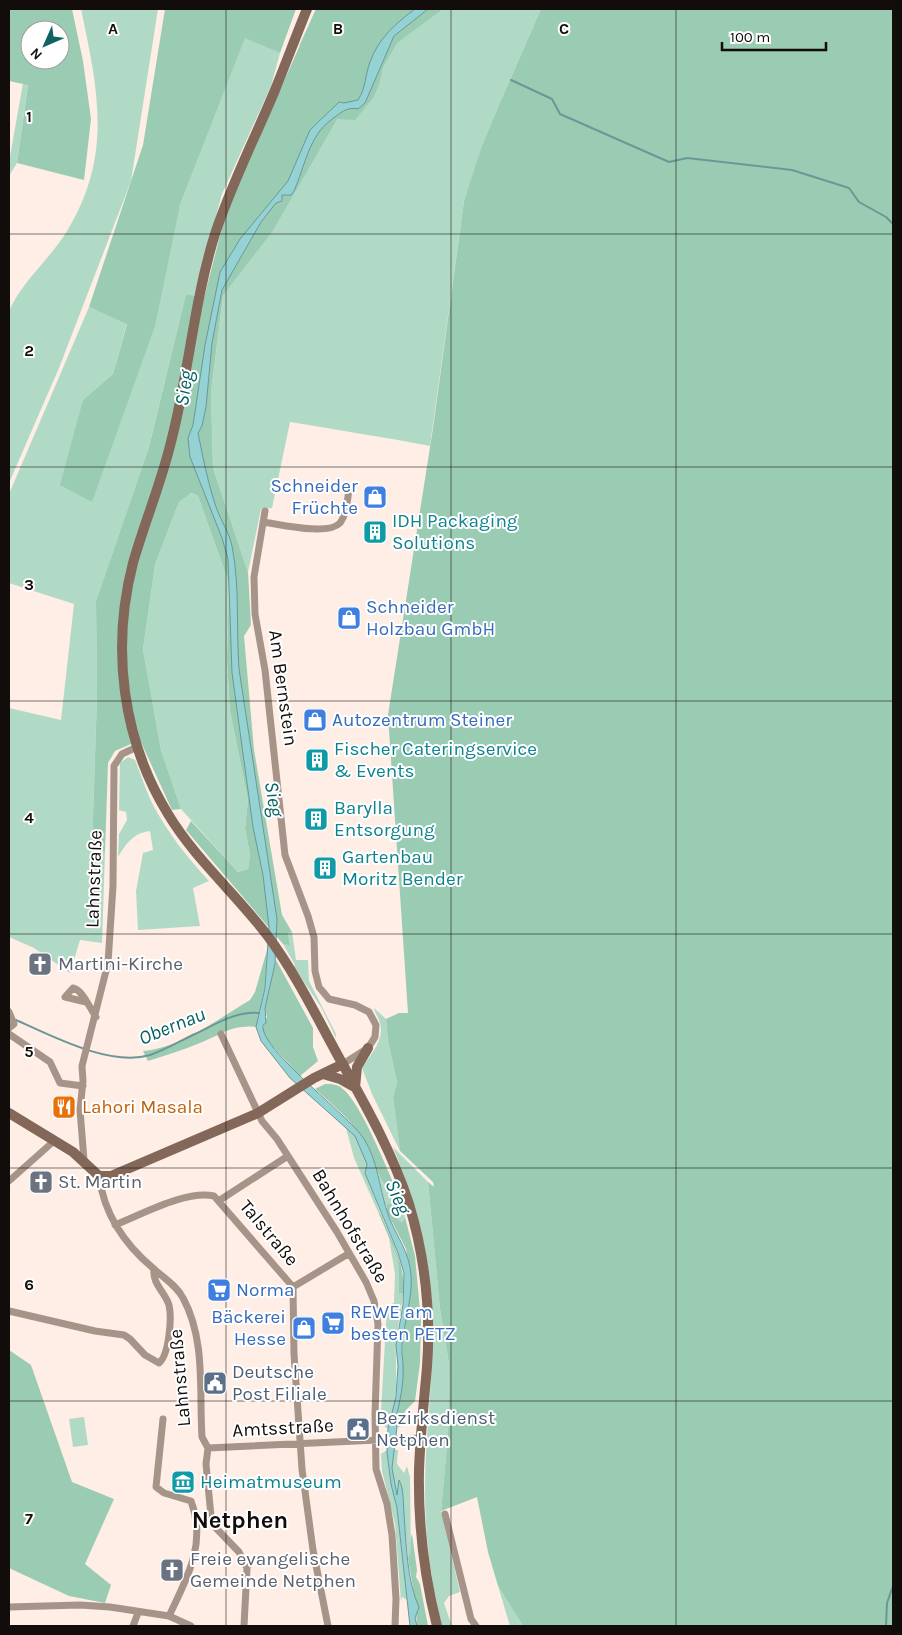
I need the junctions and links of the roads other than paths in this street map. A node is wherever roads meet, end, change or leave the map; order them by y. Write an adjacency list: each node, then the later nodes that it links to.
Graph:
1 (306, 9): 5 (main road)
2 (349, 490): 4 (street)
3 (264, 511): 4 (street, Am Bernstein)
4 (263, 522): 12 (street, Am Bernstein)
5 (137, 747): 8 (street, Lahnstraße); 13 (main road)
6 (86, 1002): 8 (street)
7 (10, 1014): 9 (street)
8 (96, 1017): 15 (street, Lahnstraße)
9 (11, 1026)
10 (9, 1034): 15 (street)
11 (221, 1034): 18 (street, Bahnhofstraße)
12 (368, 1048): 13 (street); 16 (main road)
13 (343, 1064): 14 (main road); 16 (main road)
14 (318, 1076): 16 (main road); 18 (main road)
15 (83, 1086): 21 (street, Lahnstraße)
16 (356, 1088): 31 (main road)
17 (9, 1113): 19 (main road)
18 (258, 1113): 20 (street, Bahnhofstraße); 22 (main road)
19 (54, 1141): 21 (main road); 23 (street)
20 (288, 1156): 24 (street, Talstraße); 26 (street, Bahnhofstraße)
21 (84, 1160): 22 (main road)
22 (100, 1176): 25 (street, Lahnstraße)
23 (9, 1181)
24 (220, 1200): 25 (street, Talstraße); 28 (street, Talstraße)
25 (115, 1225): 27 (street, Lahnstraße)
26 (348, 1254): 28 (street, Talstraße); 32 (street, Bahnhofstraße)
27 (154, 1269): 29 (street); 34 (street, Lahnstraße)
28 (292, 1288): 33 (street, Talstraße)
29 (9, 1311)
30 (163, 1419): 38 (street)
31 (421, 1438): 32 (street, Amtsstraße); 44 (main road)
32 (380, 1440): 33 (street, Amtsstraße); 43 (street, Bahnhofstraße)
33 (300, 1444): 34 (street, Amtsstraße); 42 (street, Talstraße)
34 (208, 1448): 41 (street, Lahnstraße)
35 (445, 1514): 45 (street)
36 (9, 1607): 37 (street)
37 (138, 1613): 38 (street); 39 (street)
38 (169, 1616): 40 (street)
39 (133, 1626)
40 (192, 1626)
41 (244, 1626)
42 (328, 1626)
43 (395, 1626)
44 (437, 1626)
45 (476, 1626)

